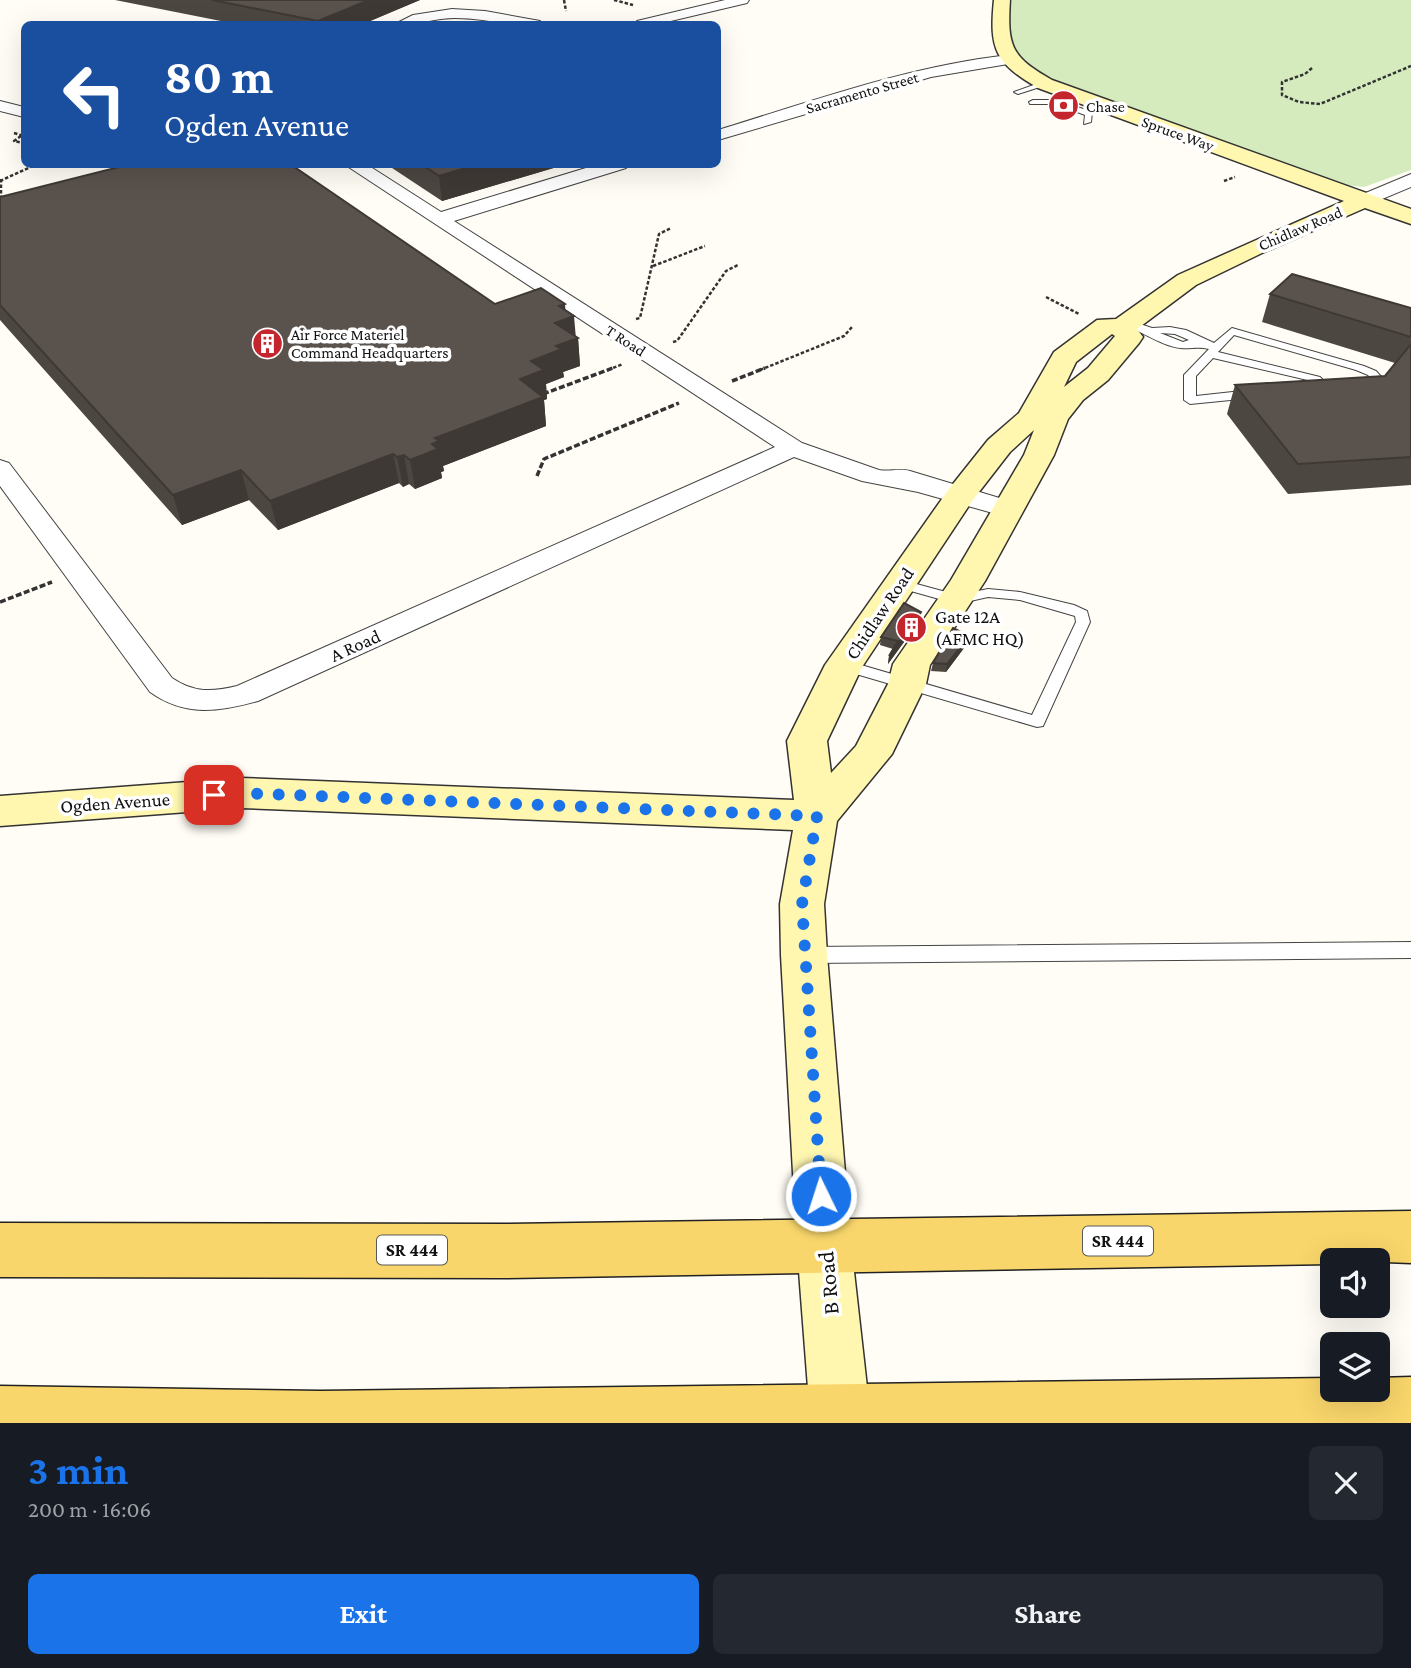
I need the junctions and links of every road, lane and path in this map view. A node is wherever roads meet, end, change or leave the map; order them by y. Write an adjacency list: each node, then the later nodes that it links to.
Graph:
1 (564, 0): 5 (path)
2 (742, 0): 9 (street)
3 (1002, 0): 10 (street)
4 (423, 2): 6 (street)
5 (566, 11)
6 (452, 12): 7 (street); 8 (street)
7 (410, 21)
8 (519, 21)
9 (654, 21)
10 (1009, 60): 13 (street, Spruce Way); 19 (street, Sacramento Street)
11 (1411, 66): 12 (path)
12 (1312, 68)
13 (1045, 84): 14 (lane); 25 (street, Spruce Way)
14 (1018, 92)
15 (1033, 102): 18 (lane)
16 (0, 106): 17 (street)
17 (21, 111)
18 (1087, 122)
19 (721, 134)
20 (28, 168): 23 (path)
21 (359, 168): 28 (street, T Road)
22 (607, 168): 28 (street)
23 (1, 180): 26 (path)
24 (1411, 180): 25 (street, Chidlaw Road)
25 (1363, 201): 27 (street, Spruce Way); 32 (street, Chidlaw Road)
26 (1, 207)
27 (1411, 217)
28 (439, 219): 33 (street, T Road)
29 (671, 228): 31 (path)
30 (705, 246): 31 (path)
31 (652, 267): 33 (path)
32 (1133, 327): 34 (lane); 42 (street, Chidlaw Road); 43 (street)
33 (609, 329): 40 (street, T Road)
34 (1214, 351): 35 (lane); 36 (lane); 39 (lane)
35 (1328, 357): 36 (lane); 37 (lane)
36 (1316, 379): 38 (lane)
37 (1378, 380)
38 (1306, 391)
39 (1268, 393)
40 (804, 452): 42 (street, T Road); 44 (street, A Road)
41 (0, 468): 44 (street, A Road)
42 (960, 496): 43 (street, T Road); 45 (street, Chidlaw Road)
43 (1007, 509): 46 (street)
44 (79, 572): 47 (path)
45 (898, 583): 46 (lane); 48 (street, Chidlaw Road)
46 (957, 600): 49 (street); 49 (lane)
47 (0, 602)
48 (844, 665): 49 (lane); 51 (street, Chidlaw Road)
49 (907, 684): 51 (street)
50 (0, 811): 51 (street, Ogden Avenue)
51 (817, 816): 53 (street, B Road)
52 (1411, 950): 53 (lane)
53 (804, 955): 55 (street, B Road)
54 (1411, 1237): 55 (main road, SR 444)
55 (824, 1245): 56 (main road, SR 444); 58 (street, B Road)
56 (0, 1250)
57 (1411, 1407): 58 (main road)
58 (840, 1414): 59 (main road)
59 (0, 1416)

